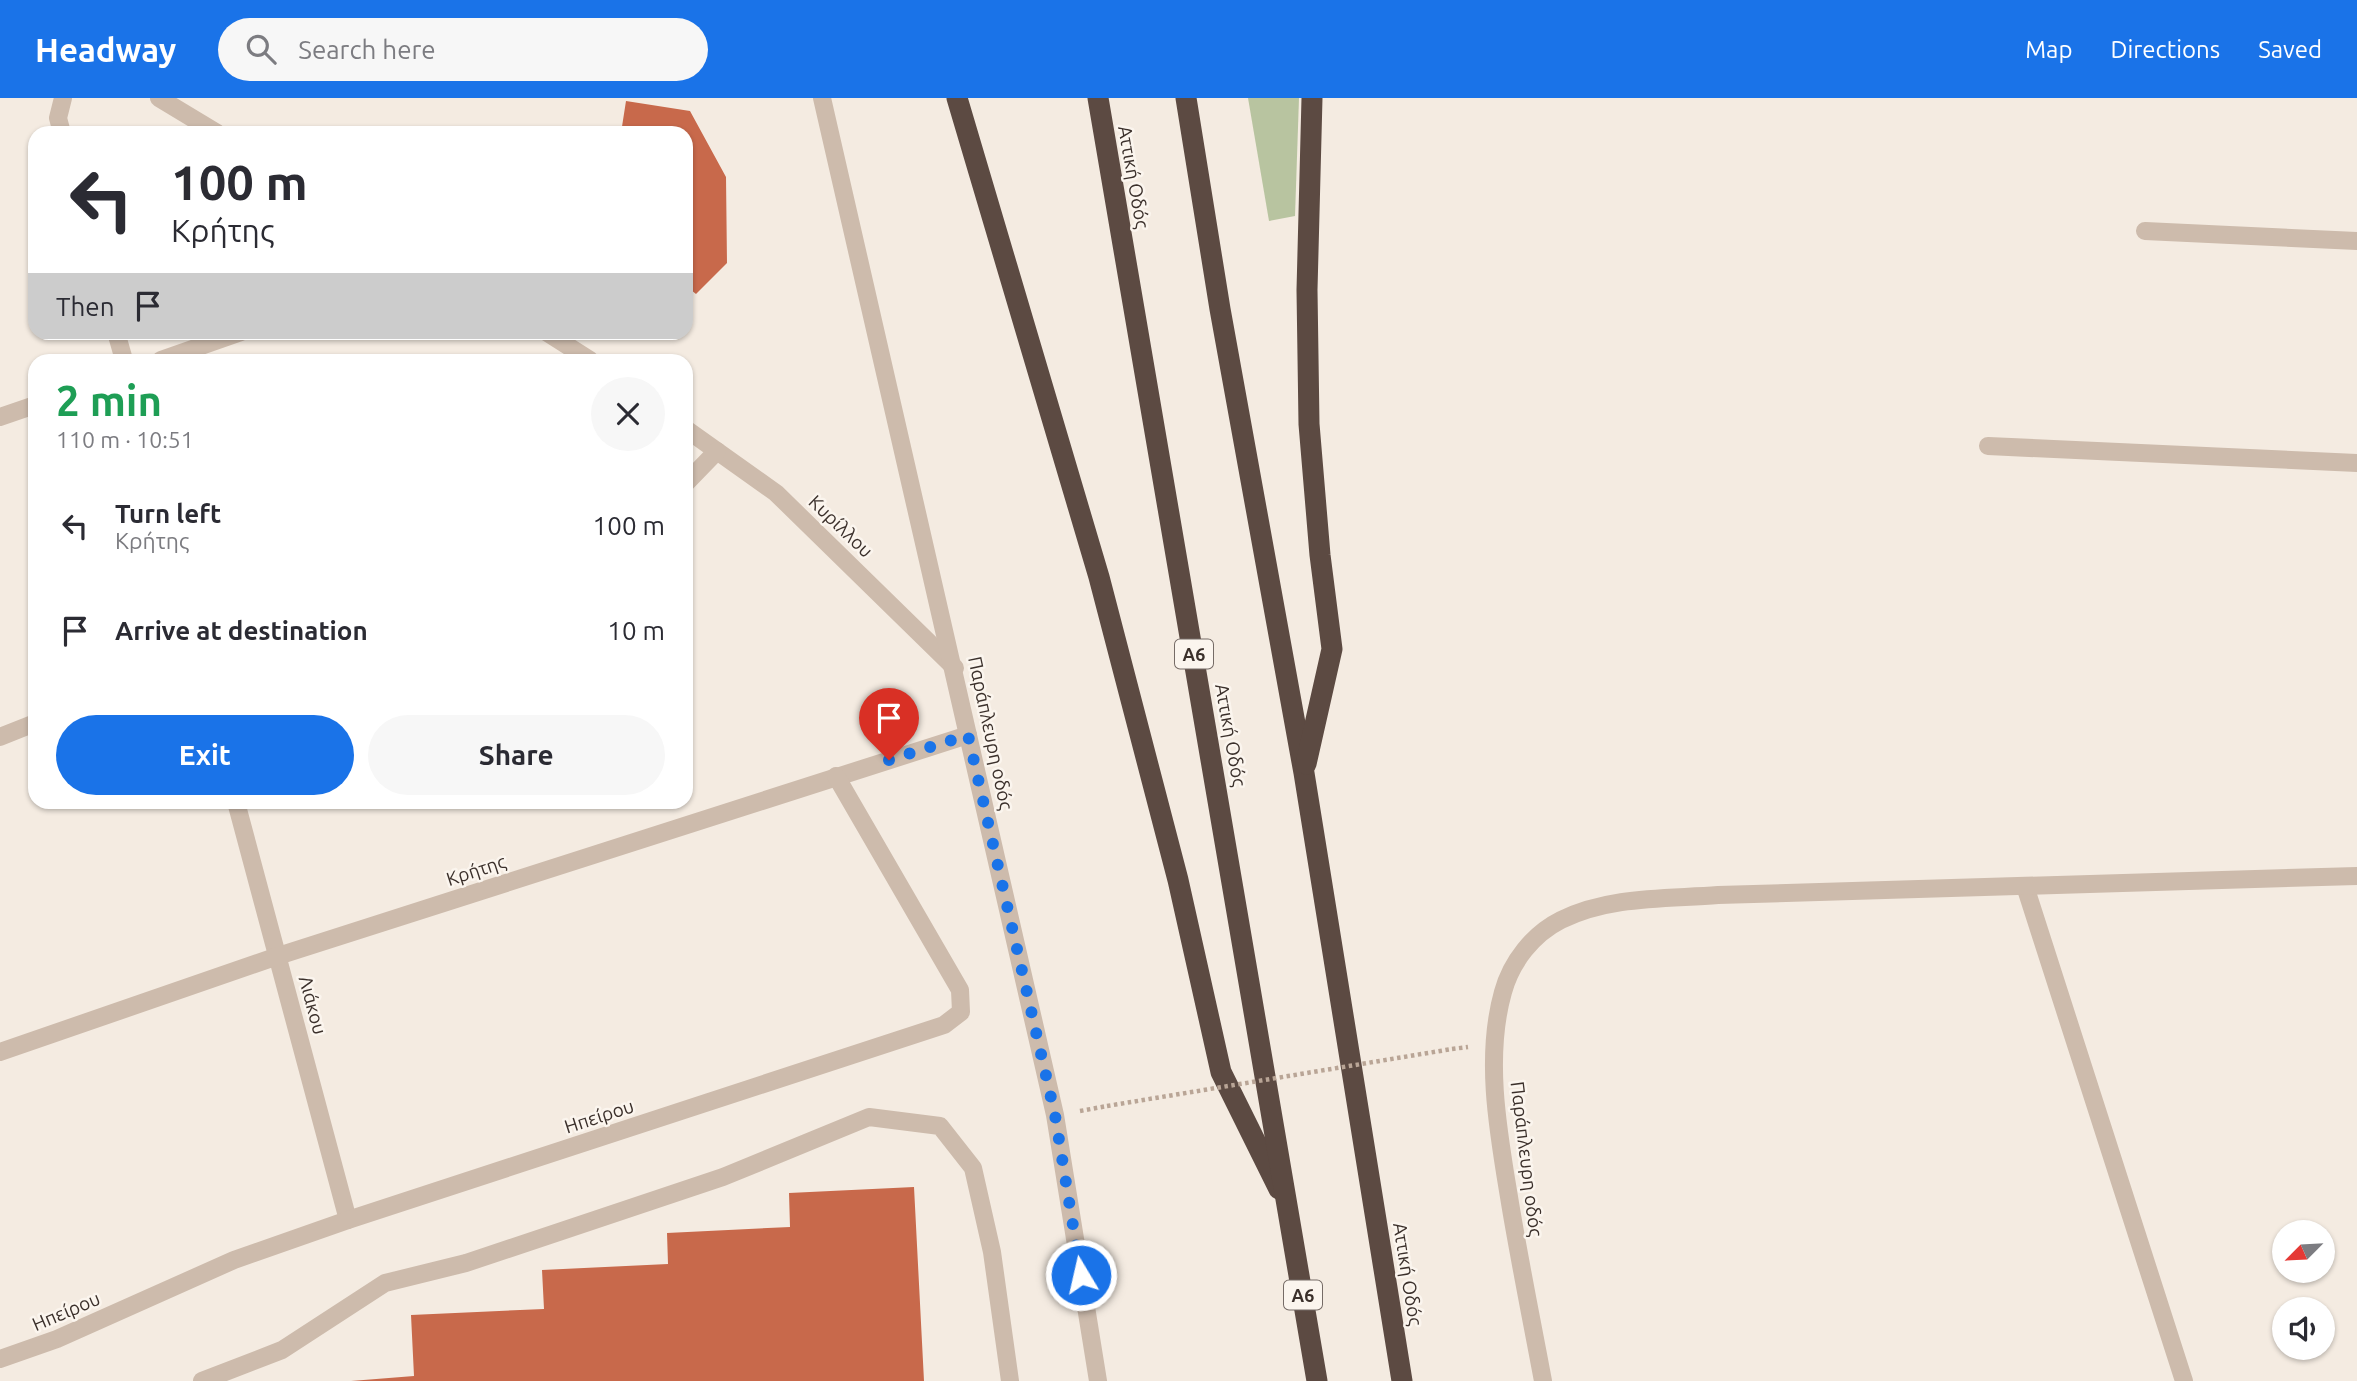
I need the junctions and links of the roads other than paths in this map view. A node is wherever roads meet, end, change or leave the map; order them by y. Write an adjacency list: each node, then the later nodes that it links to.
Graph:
1 (63, 98): 8 (street)
2 (159, 98): 9 (street)
3 (822, 98): 23 (street, Παράπλευρη οδός)
4 (957, 98): 34 (highway)
5 (1098, 98): 34 (highway, Αττική Οδός / Α6)
6 (1186, 98): 27 (highway, Αττική Οδός)
7 (1311, 98): 27 (highway)
8 (60, 126)
9 (205, 126)
10 (2145, 231): 11 (street)
11 (2357, 241)
12 (218, 340): 14 (street)
13 (559, 340): 15 (street)
14 (178, 354)
15 (581, 354)
16 (28, 407): 17 (street)
17 (0, 417)
18 (693, 434): 20 (street, Κυρίλλου)
19 (1988, 446): 21 (street)
20 (717, 451): 22 (street); 23 (street, Κυρίλλου)
21 (2357, 463)
22 (693, 475)
23 (955, 668): 25 (street, Παράπλευρη οδός)
24 (28, 726): 26 (street)
25 (968, 735): 28 (street, Κρήτης); 39 (street, Παράπλευρη οδός)
26 (0, 737)
27 (1304, 773): 41 (highway, Αττική Οδός)
28 (836, 776): 32 (street, Κρήτης); 35 (street, Ηπείρου)
29 (238, 809): 32 (street, Λιάκου)
30 (2357, 876): 31 (street)
31 (2025, 886): 42 (street, Παράπλευρη οδός); 43 (street)
32 (278, 956): 33 (street, Κρήτης); 35 (street, Λιάκου)
33 (0, 1052)
34 (1290, 1209): 40 (highway, Αττική Οδός / Α6)
35 (348, 1220): 36 (street, Ηπείρου)
36 (0, 1359)
37 (202, 1381): 38 (street)
38 (1010, 1381)
39 (1098, 1381)
40 (1317, 1381)
41 (1402, 1381)
42 (1543, 1381)
43 (2185, 1381)

